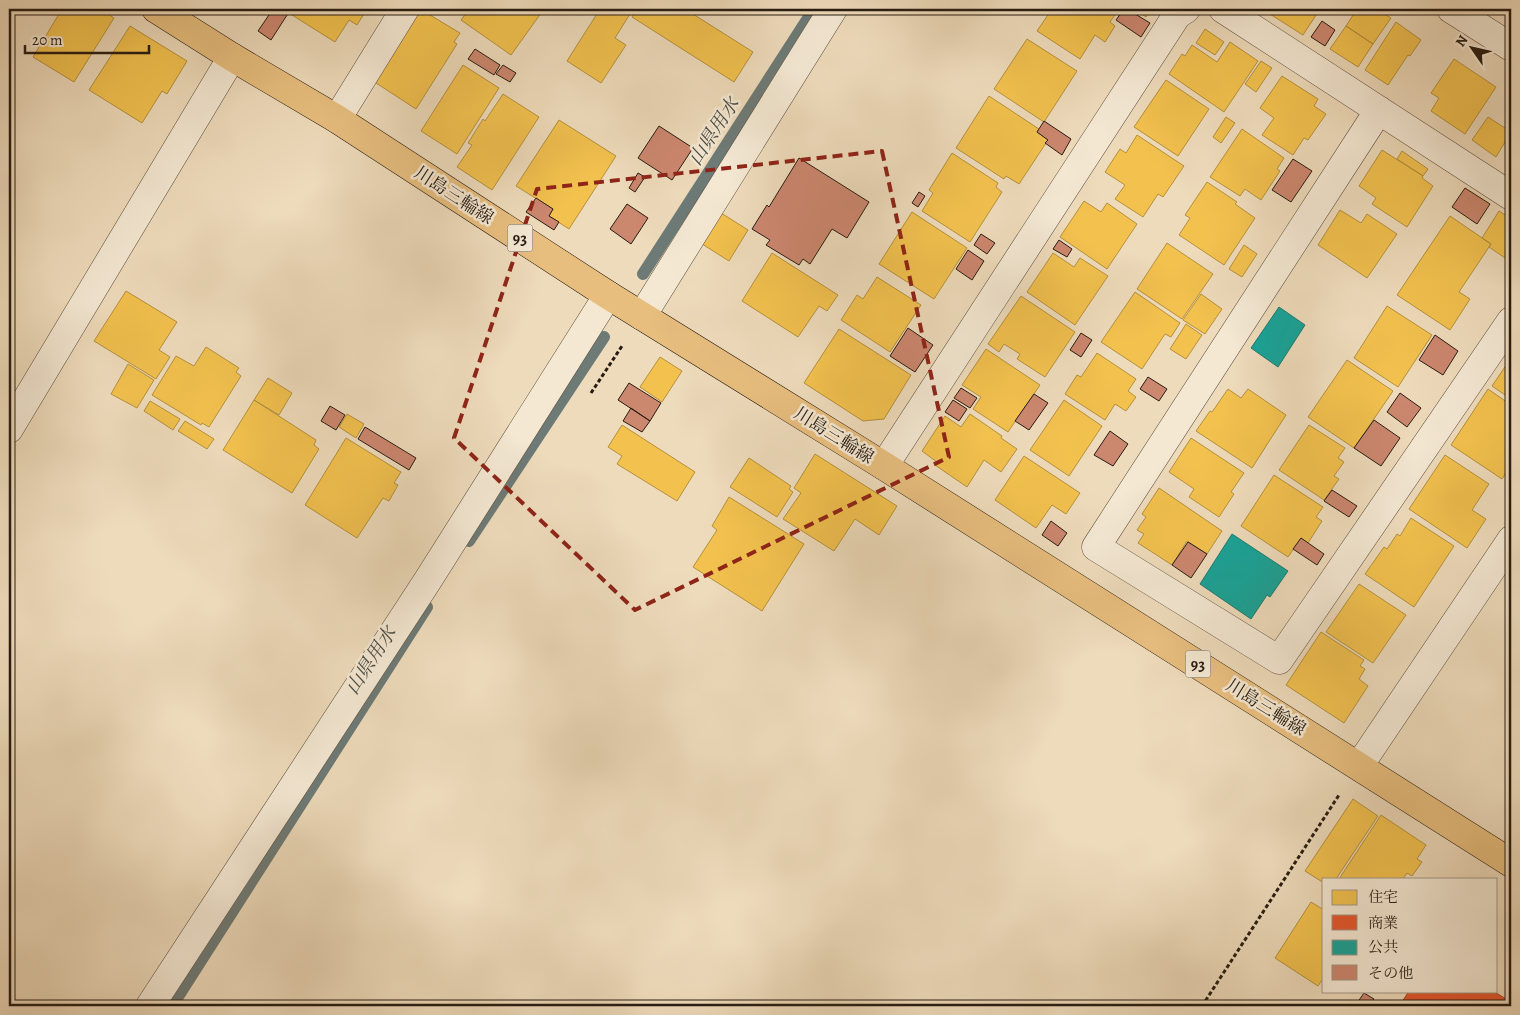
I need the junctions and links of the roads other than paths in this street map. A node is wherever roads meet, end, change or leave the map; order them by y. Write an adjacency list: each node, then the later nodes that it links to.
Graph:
1 (156, 9): 8 (main road, 川島三輪線 / 93)
2 (405, 9): 10 (street)
3 (833, 9): 13 (street)
4 (1186, 9): 16 (street)
5 (1223, 9): 9 (street)
6 (1450, 9): 7 (street)
7 (1511, 47)
8 (232, 57): 10 (main road, 川島三輪線 / 93); 15 (street)
9 (1379, 110): 11 (street); 14 (street)
10 (337, 119): 12 (main road, 川島三輪線 / 93)
11 (1511, 196)
12 (608, 295): 13 (main road, 川島三輪線 / 93); 20 (street)
13 (642, 316): 16 (main road, 川島三輪線 / 93)
14 (1511, 321)
15 (9, 429)
16 (884, 466): 18 (main road, 川島三輪線 / 93)
17 (1511, 540): 18 (street)
18 (1358, 766): 19 (main road, 川島三輪線 / 93)
19 (1511, 863)
20 (150, 1006)

